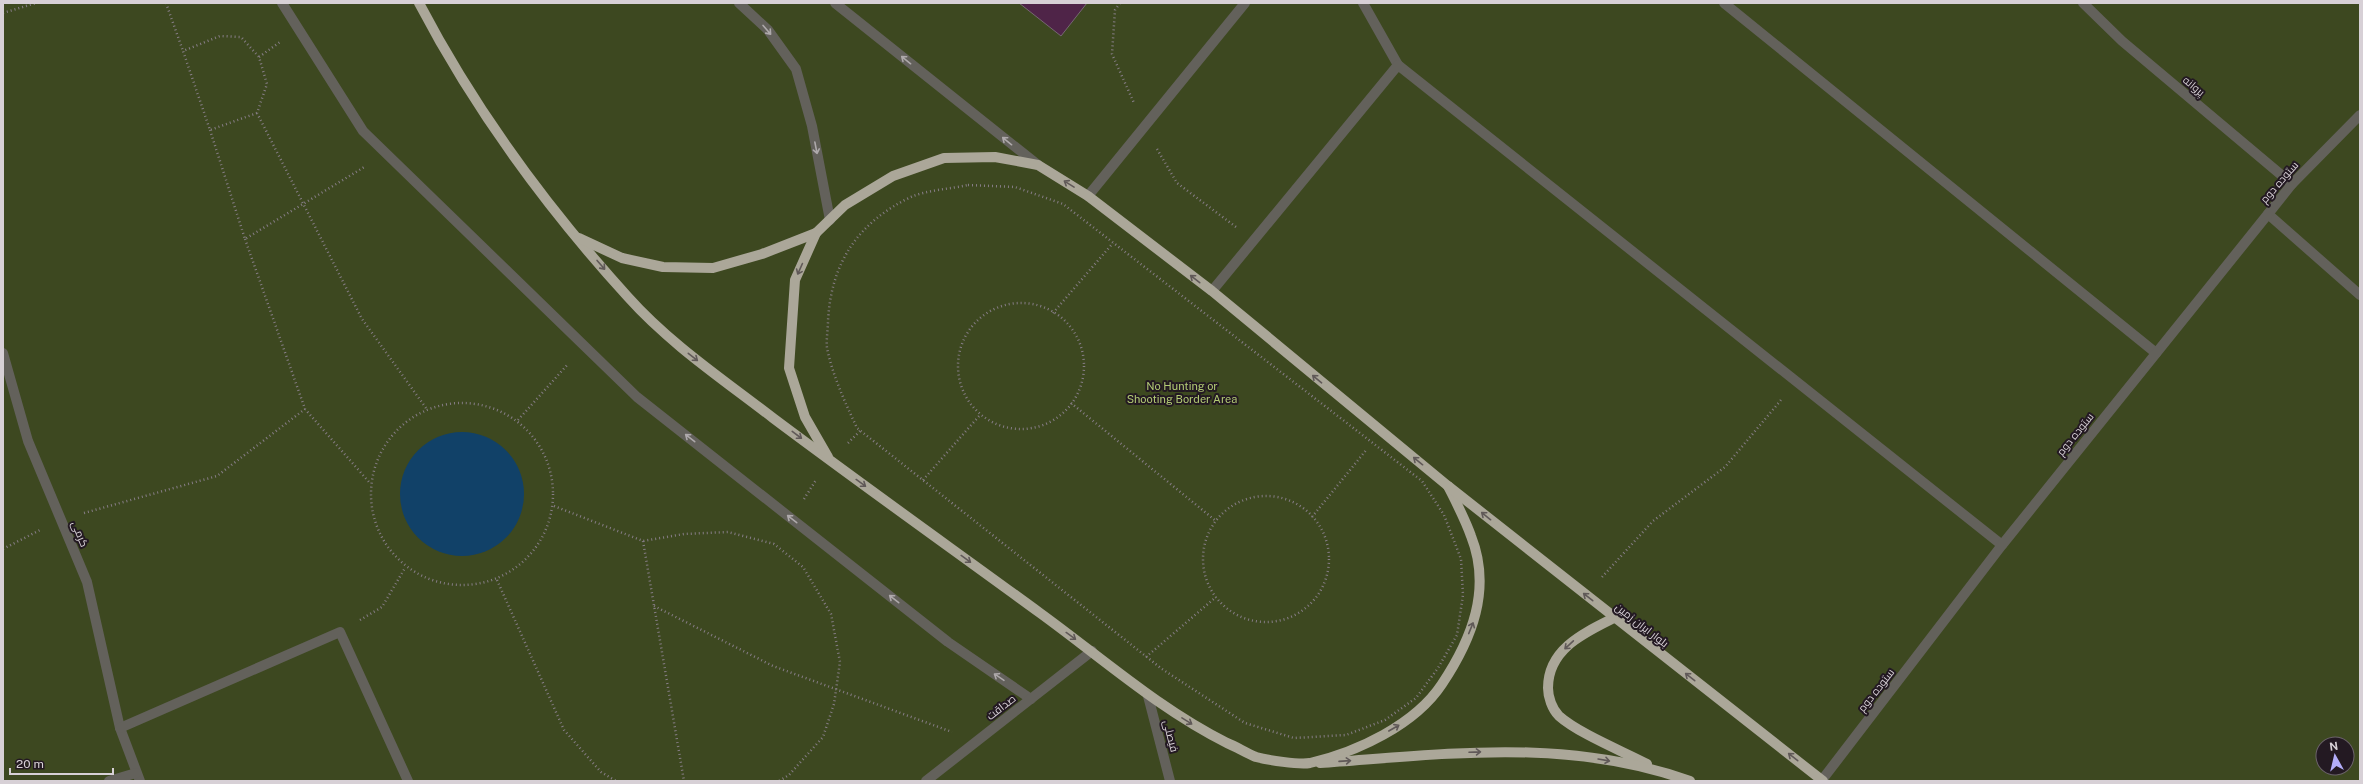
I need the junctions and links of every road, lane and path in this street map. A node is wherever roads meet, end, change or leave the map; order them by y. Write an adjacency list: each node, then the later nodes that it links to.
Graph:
1 (36, 3): 11 (path)
2 (166, 3): 12 (path)
3 (282, 3): 17 (street)
4 (419, 3): 25 (main road)
5 (740, 3): 23 (street, one-way to 23)
6 (835, 3): 18 (street, one-way to 6)
7 (1245, 3): 20 (street)
8 (1363, 3): 13 (street)
9 (1724, 3): 33 (street)
10 (2083, 3): 19 (street, پروانه)
11 (3, 13)
12 (183, 51): 14 (path); 16 (path)
13 (1398, 65): 28 (street); 34 (street)
14 (257, 112): 16 (path); 21 (path)
15 (2360, 115): 19 (street, ستوده دوم)
16 (210, 130): 26 (path)
17 (386, 154): 21 (path); 31 (street)
18 (1038, 165): 20 (main road, بلوار ایران زمین, one-way to 18); 23 (main road)
19 (2292, 184): 22 (street, ستوده دوم)
20 (1088, 196): 28 (main road, بلوار ایران زمین, one-way to 20)
21 (303, 204): 26 (path); 36 (path)
22 (2268, 214): 29 (street); 33 (street, ستوده دوم)
23 (830, 220): 24 (main road)
24 (816, 233): 25 (main road); 43 (main road, one-way to 43)
25 (575, 236): 43 (main road, one-way to 43)
26 (245, 239): 37 (path)
27 (1114, 242): 30 (path); 40 (path); 42 (path)
28 (1212, 292): 41 (main road, بلوار ایران زمین, one-way to 28)
29 (2360, 295)
30 (1053, 313): 35 (path); 38 (path)
31 (584, 345): 39 (path); 49 (street, one-way to 31)
32 (3, 353): 50 (street, کرمی)
33 (2156, 353): 54 (street, ستوده دوم)
34 (1797, 382): 54 (street); 58 (path)
35 (1071, 403): 38 (path); 51 (path)
36 (426, 408): 39 (path); 45 (path)
37 (305, 409): 45 (path); 50 (path)
38 (980, 415): 44 (path)
39 (518, 420): 47 (path)
40 (860, 431): 43 (path); 44 (path)
41 (1380, 431): 42 (path); 46 (main road, بلوار ایران زمین, one-way to 41)
42 (1372, 442): 48 (path); 64 (path)
43 (830, 460): 49 (path); 63 (main road, one-way to 63)
44 (923, 480): 64 (path)
45 (369, 482): 56 (path)
46 (1448, 486): 58 (main road, بلوار ایران زمین, one-way to 46); 70 (main road, one-way to 46)
47 (554, 506): 52 (path); 57 (path)
48 (1312, 517): 51 (path); 59 (path)
49 (791, 518): 53 (path); 67 (street, one-way to 49)
50 (61, 520): 55 (path); 68 (street, کرمی)
51 (1216, 521): 59 (path)
52 (643, 541): 53 (path); 60 (path)
53 (774, 544): 65 (path)
54 (2002, 545): 73 (street, ستوده دوم)
55 (3, 549)
56 (405, 568): 57 (path); 62 (path)
57 (497, 580): 76 (path)
58 (1586, 595): 61 (main road, بلوار ایران زمین, one-way to 58)
59 (1216, 596): 64 (path)
60 (654, 606): 65 (path); 77 (path)
61 (1614, 618): 71 (main road, one-way to 71); 73 (main road, بلوار ایران زمین, one-way to 61)
62 (340, 632): 68 (street); 75 (street)
63 (1092, 651): 66 (main road); 67 (street, صداقت)
64 (1146, 657)
65 (836, 690): 69 (path); 78 (path)
66 (1148, 696): 70 (main road, one-way to 70); 80 (street, فیصلی)
67 (1031, 699): 69 (street, صداقت)
68 (120, 728): 72 (street, کرمی)
69 (977, 741): 79 (street, صداقت)
70 (1306, 764): 71 (main road, one-way to 71)
71 (1656, 769): 81 (main road)
72 (138, 777): 74 (street)
73 (1823, 780)
74 (110, 781)
75 (408, 781)
76 (616, 781)
77 (684, 781)
78 (779, 781)
79 (926, 781)
80 (1170, 781)
81 (1690, 781)

